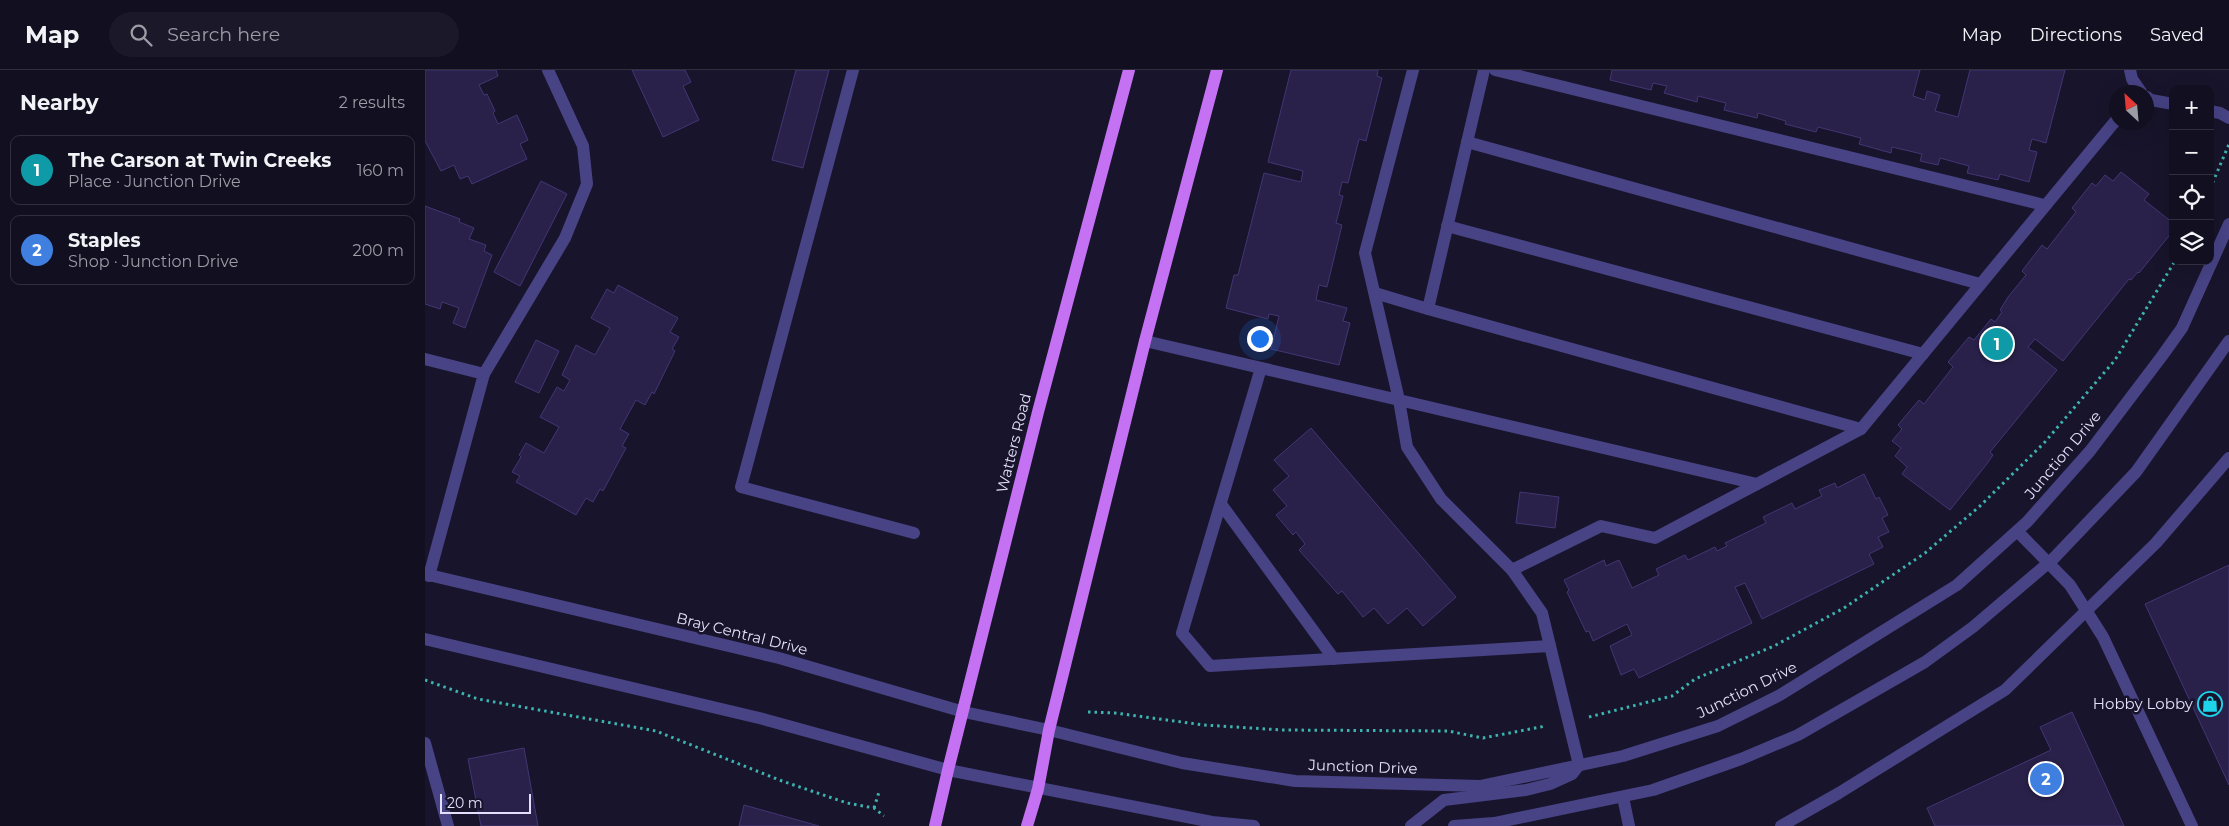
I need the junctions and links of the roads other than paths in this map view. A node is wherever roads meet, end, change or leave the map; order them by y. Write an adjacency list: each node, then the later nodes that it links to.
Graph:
1 (548, 70): 27 (street)
2 (853, 70): 34 (street)
3 (1129, 70): 42 (main road, Watters Road)
4 (1217, 70): 22 (main road)
5 (1413, 70): 20 (street)
6 (1484, 70): 15 (street)
7 (1495, 70): 16 (street)
8 (2130, 70): 9 (street)
9 (2136, 85)
10 (2154, 101): 11 (street)
11 (2169, 103)
12 (2214, 112): 13 (street)
13 (2229, 118)
14 (2109, 129): 16 (street)
15 (1467, 142): 18 (street); 19 (street)
16 (2045, 206): 19 (street)
17 (2229, 224): 33 (street, Junction Drive)
18 (1447, 226): 21 (street); 24 (street)
19 (1980, 284): 24 (street)
20 (1375, 293): 21 (street); 28 (street)
21 (1428, 309): 29 (street)
22 (1145, 341): 26 (street); 43 (main road)
23 (2229, 341): 35 (street)
24 (1923, 354): 29 (street)
25 (425, 359): 27 (street)
26 (1261, 368): 28 (street); 32 (street)
27 (484, 374): 37 (street)
28 (1399, 400): 31 (street); 36 (street)
29 (1861, 429): 31 (street)
30 (2229, 458): 38 (street)
31 (1757, 484): 36 (street)
32 (1221, 504): 41 (street); 41 (street)
33 (2018, 532): 35 (street); 45 (street, Junction Drive)
34 (914, 533)
35 (2048, 563): 38 (street); 48 (street)
36 (1511, 570): 40 (street)
37 (427, 575): 42 (street, Bray Central Drive)
38 (2086, 611): 56 (street); 57 (street)
39 (425, 639): 46 (street)
40 (1550, 646): 41 (street); 45 (street)
41 (1334, 659)
42 (964, 712): 43 (street, Bray Central Drive); 46 (main road, Watters Road)
43 (1049, 730): 45 (street, Junction Drive); 47 (main road)
44 (425, 744): 49 (street)
45 (1579, 765): 53 (street)
46 (947, 770): 47 (street); 50 (main road, Watters Road)
47 (1038, 789): 51 (main road); 52 (street)
48 (1623, 797): 54 (street); 55 (street)
49 (448, 826)
50 (935, 826)
51 (1027, 826)
52 (1254, 826)
53 (1411, 826)
54 (1454, 826)
55 (1629, 826)
56 (1781, 826)
57 (2191, 826)

